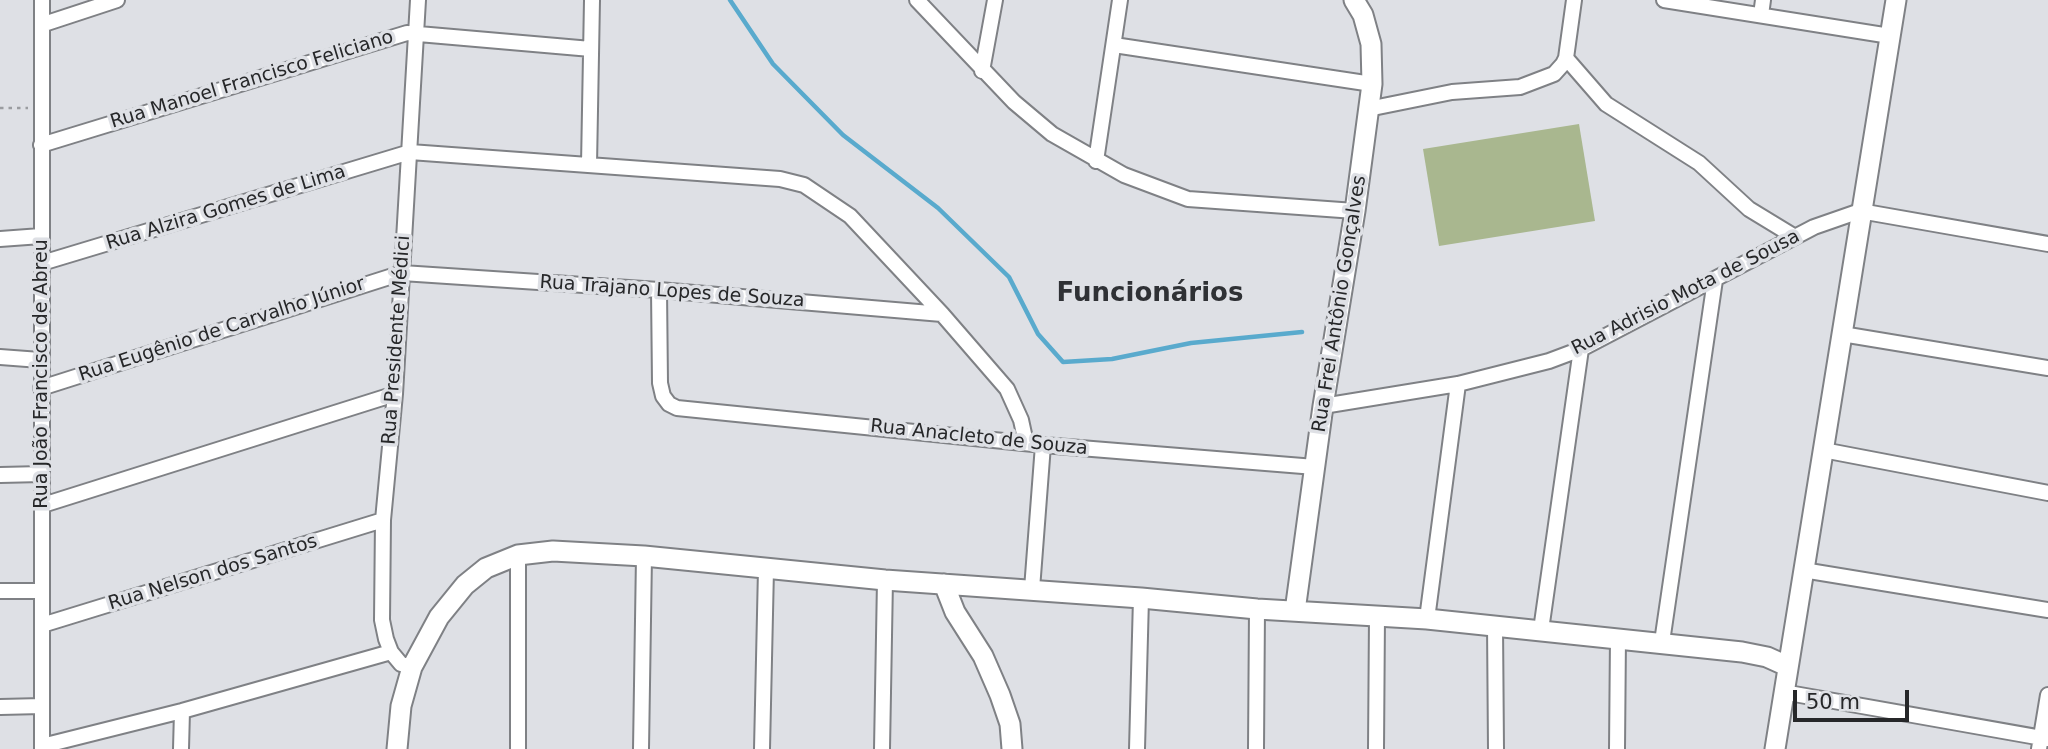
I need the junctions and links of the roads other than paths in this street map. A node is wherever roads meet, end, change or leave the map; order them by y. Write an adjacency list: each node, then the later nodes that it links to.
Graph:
1 (42, 0): 13 (street, Rua João Francisco de Abreu)
2 (117, 0): 13 (street)
3 (418, 0): 14 (street, Rua Presidente Médici)
4 (592, 0): 17 (street)
5 (917, 0): 19 (street)
6 (995, 0): 19 (street)
7 (1120, 0): 16 (street)
8 (1354, 0): 20 (street, Rua Frei Antônio Gonçalves)
9 (1574, 0): 18 (street)
10 (1664, 0): 12 (street)
11 (1896, 0): 15 (street)
12 (1762, 8): 15 (street)
13 (44, 24): 22 (street, Rua João Francisco de Abreu)
14 (416, 33): 17 (street, Rua Manoel Francisco Feliciano); 22 (street, Rua Manoel Francisco Feliciano); 23 (street, Rua Presidente Médici)
15 (1891, 36): 27 (street)
16 (1114, 45): 20 (street); 24 (street)
17 (591, 50): 25 (street)
18 (1566, 58): 21 (street); 29 (street)
19 (982, 71): 24 (street)
20 (1372, 84): 21 (street, Rua Frei Antônio Gonçalves)
21 (1368, 109): 26 (street, Rua Frei Antônio Gonçalves)
22 (41, 145): 28 (street, Rua João Francisco de Abreu)
23 (410, 152): 25 (street); 32 (street, Rua Alzira Gomes de Lima); 33 (street, Rua Presidente Médici)
24 (1096, 161): 26 (street)
25 (589, 165): 36 (street)
26 (1355, 211): 45 (street, Rua Frei Antônio Gonçalves)
27 (1860, 211): 29 (street, Rua Adrisio Mota de Sousa); 31 (street, Rua Adrisio Mota de Sousa); 37 (street)
28 (41, 236): 30 (street); 32 (street, Rua João Francisco de Abreu)
29 (1795, 237): 34 (street, Rua Adrisio Mota de Sousa)
30 (0, 239)
31 (2048, 244)
32 (42, 263): 40 (street, Rua João Francisco de Abreu)
33 (402, 273): 35 (street, Rua Trajano Lopes de Souza); 43 (street, Rua Eugênio de Carvalho Júnior); 44 (street, Rua Presidente Médici)
34 (1715, 280): 38 (street, Rua Adrisio Mota de Sousa); 74 (street)
35 (659, 290): 36 (street, Rua Trajano Lopes de Souza); 46 (street, Rua Anacleto de Souza)
36 (942, 314): 46 (street)
37 (1842, 334): 41 (street); 48 (street)
38 (1581, 349): 42 (street, Rua Adrisio Mota de Sousa); 72 (street)
39 (0, 357): 40 (street)
40 (40, 360): 43 (street, Rua João Francisco de Abreu)
41 (2048, 368)
42 (1458, 383): 45 (street, Rua Adrisio Mota de Sousa); 69 (street)
43 (41, 388): 50 (street, Rua João Francisco de Abreu)
44 (395, 394): 53 (street); 54 (street, Rua Presidente Médici)
45 (1324, 406): 49 (street, Rua Frei Antônio Gonçalves)
46 (1026, 443): 47 (street, Rua Anacleto de Souza)
47 (1043, 445): 49 (street, Rua Anacleto de Souza); 61 (street)
48 (1823, 450): 52 (street); 58 (street)
49 (1315, 467): 67 (street, Rua Frei Antônio Gonçalves)
50 (42, 474): 51 (street); 53 (street, Rua João Francisco de Abreu)
51 (0, 475)
52 (2048, 493)
53 (43, 505): 63 (street, Rua João Francisco de Abreu)
54 (383, 520): 70 (street, Rua Nelson dos Santos); 75 (street, Rua Presidente Médici)
55 (518, 555): 56 (street); 77 (street); 87 (street)
56 (643, 556): 57 (street); 88 (street)
57 (766, 569): 59 (street); 89 (street)
58 (1803, 570): 66 (street); 76 (street)
59 (885, 580): 60 (street); 90 (street)
60 (944, 584): 61 (street); 91 (street)
61 (1032, 589): 64 (street)
62 (0, 592): 63 (street)
63 (42, 592): 70 (street, Rua João Francisco de Abreu)
64 (1141, 598): 65 (street); 92 (street)
65 (1257, 609): 67 (street); 93 (street)
66 (2048, 610)
67 (1295, 611): 68 (street)
68 (1377, 615): 69 (street); 94 (street)
69 (1427, 619): 71 (street)
70 (42, 625): 81 (street, Rua João Francisco de Abreu)
71 (1495, 625): 72 (street); 95 (street)
72 (1541, 630): 73 (street)
73 (1618, 637): 74 (street); 96 (street)
74 (1662, 642): 76 (street)
75 (391, 652): 77 (street); 82 (street)
76 (1787, 666): 78 (street)
77 (412, 667): 86 (street)
78 (1783, 692): 83 (street); 97 (street)
79 (2048, 695): 83 (street)
80 (0, 706): 81 (street)
81 (42, 706): 84 (street, Rua João Francisco de Abreu)
82 (183, 711): 84 (street); 85 (street)
83 (2043, 742)
84 (42, 747)
85 (181, 749)
86 (397, 749)
87 (518, 749)
88 (641, 749)
89 (762, 749)
90 (882, 749)
91 (1012, 749)
92 (1137, 749)
93 (1256, 749)
94 (1376, 749)
95 (1496, 749)
96 (1617, 749)
97 (1775, 749)

